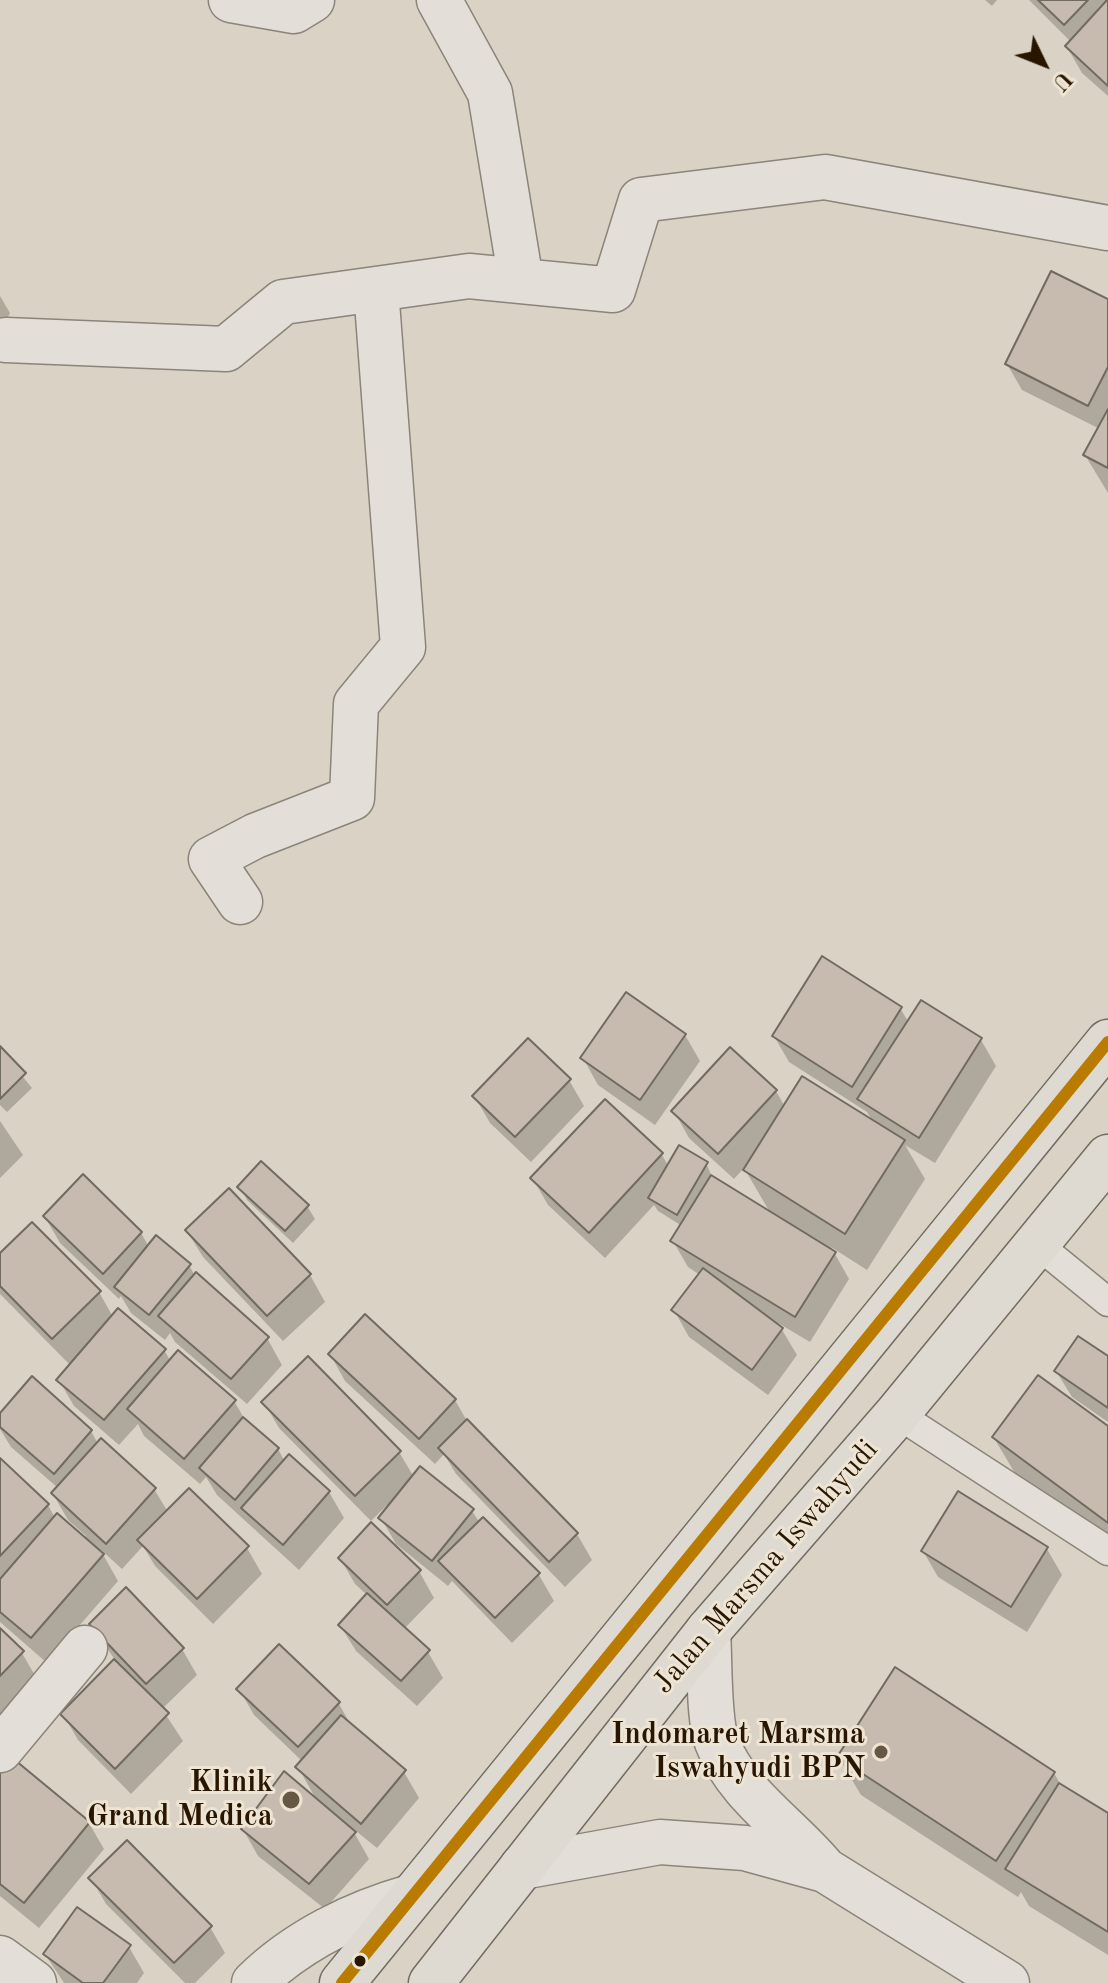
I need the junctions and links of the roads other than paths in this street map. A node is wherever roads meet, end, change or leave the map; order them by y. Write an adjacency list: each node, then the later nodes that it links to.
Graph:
1 (231, 0): 2 (street)
2 (312, 0)
3 (439, 0): 5 (street)
4 (1108, 228): 5 (street)
5 (521, 281): 6 (street)
6 (376, 289): 7 (street); 8 (street)
7 (6, 340)
8 (240, 902)
9 (1108, 1042): 20 (highway, Jalan Marsma Iswahyudi)
10 (1108, 1157): 11 (highway, Jalan Marsma Iswahyudi)
11 (1037, 1244): 12 (lane); 13 (highway, Jalan Marsma Iswahyudi)
12 (1108, 1302)
13 (897, 1414): 14 (lane); 15 (highway, Jalan Marsma Iswahyudi)
14 (1108, 1551)
15 (708, 1631): 18 (highway, Jalan Marsma Iswahyudi); 19 (street)
16 (85, 1648): 17 (street)
17 (0, 1750)
18 (522, 1867): 19 (street); 25 (highway, Jalan Marsma Iswahyudi)
19 (825, 1870): 26 (street)
20 (411, 1897): 23 (street); 24 (highway, Jalan Marsma Iswahyudi)
21 (0, 1958): 22 (street)
22 (34, 1983)
23 (254, 1983)
24 (342, 1983)
25 (431, 1983)
26 (1007, 1983)

